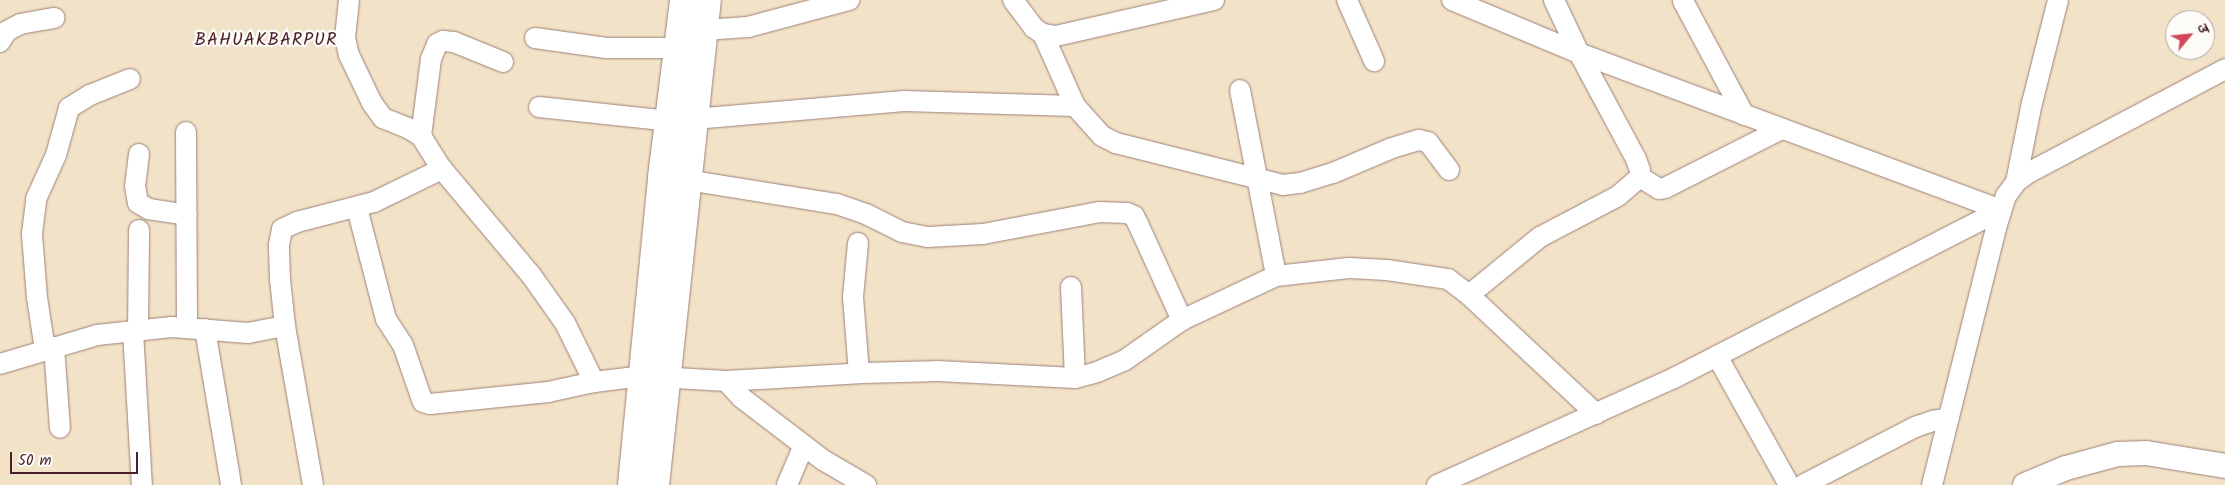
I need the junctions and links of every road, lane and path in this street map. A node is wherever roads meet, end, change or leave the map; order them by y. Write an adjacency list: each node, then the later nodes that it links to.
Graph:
1 (349, 0): 30 (street)
2 (684, 0): 17 (main road)
3 (707, 0): 13 (main road)
4 (849, 0): 13 (street)
5 (1013, 0): 14 (street)
6 (1214, 0): 14 (street)
7 (1347, 0): 19 (street)
8 (1452, 0): 18 (street)
9 (1554, 0): 18 (street)
10 (2058, 0): 37 (street)
11 (1682, 1): 26 (street)
12 (54, 18): 16 (street)
13 (704, 30): 27 (main road)
14 (1043, 34): 24 (street)
15 (535, 38): 17 (street)
16 (0, 42)
17 (678, 48): 27 (main road)
18 (1579, 53): 26 (street); 34 (street)
19 (1374, 61)
20 (503, 62): 30 (street)
21 (2225, 69): 37 (street)
22 (130, 79): 50 (street)
23 (1240, 90): 36 (street)
24 (1074, 106): 27 (street); 36 (street)
25 (539, 107): 27 (street)
26 (1744, 115): 28 (street)
27 (681, 120): 35 (main road); 54 (main road)
28 (1782, 129): 34 (street); 39 (street)
29 (186, 132): 40 (street)
30 (421, 136): 32 (street)
31 (139, 154): 40 (street)
32 (442, 169): 38 (street); 57 (street)
33 (1449, 170): 36 (street)
34 (1640, 177): 45 (street)
35 (687, 180): 46 (street); 54 (main road)
36 (1258, 180): 43 (street)
37 (2016, 182): 39 (street)
38 (357, 208): 47 (street); 57 (street)
39 (2001, 210): 51 (street); 59 (street)
40 (187, 215): 48 (street)
41 (139, 230): 49 (street)
42 (858, 243): 53 (street)
43 (1276, 276): 45 (street); 46 (street)
44 (1071, 287): 55 (street)
45 (1468, 295): 58 (street)
46 (1182, 320): 55 (street)
47 (285, 326): 48 (street); 65 (street)
48 (196, 328): 49 (street); 64 (street)
49 (136, 330): 50 (street); 63 (street)
50 (49, 348): 52 (street); 60 (street)
51 (1717, 356): 58 (street); 71 (street)
52 (0, 364)
53 (859, 373): 55 (street); 56 (street)
54 (654, 376): 56 (street); 57 (street); 66 (main road); 67 (main road)
55 (1075, 378)
56 (726, 381): 61 (street)
57 (594, 382)
58 (1596, 414): 70 (street)
59 (1949, 418): 72 (street); 73 (street)
60 (60, 428)
61 (804, 445): 68 (street); 69 (street)
62 (2225, 466): 74 (street)
63 (142, 485)
64 (231, 485)
65 (313, 485)
66 (632, 485)
67 (655, 485)
68 (787, 485)
69 (866, 485)
70 (1437, 485)
71 (1789, 485)
72 (1803, 485)
73 (1932, 485)
74 (2025, 485)

